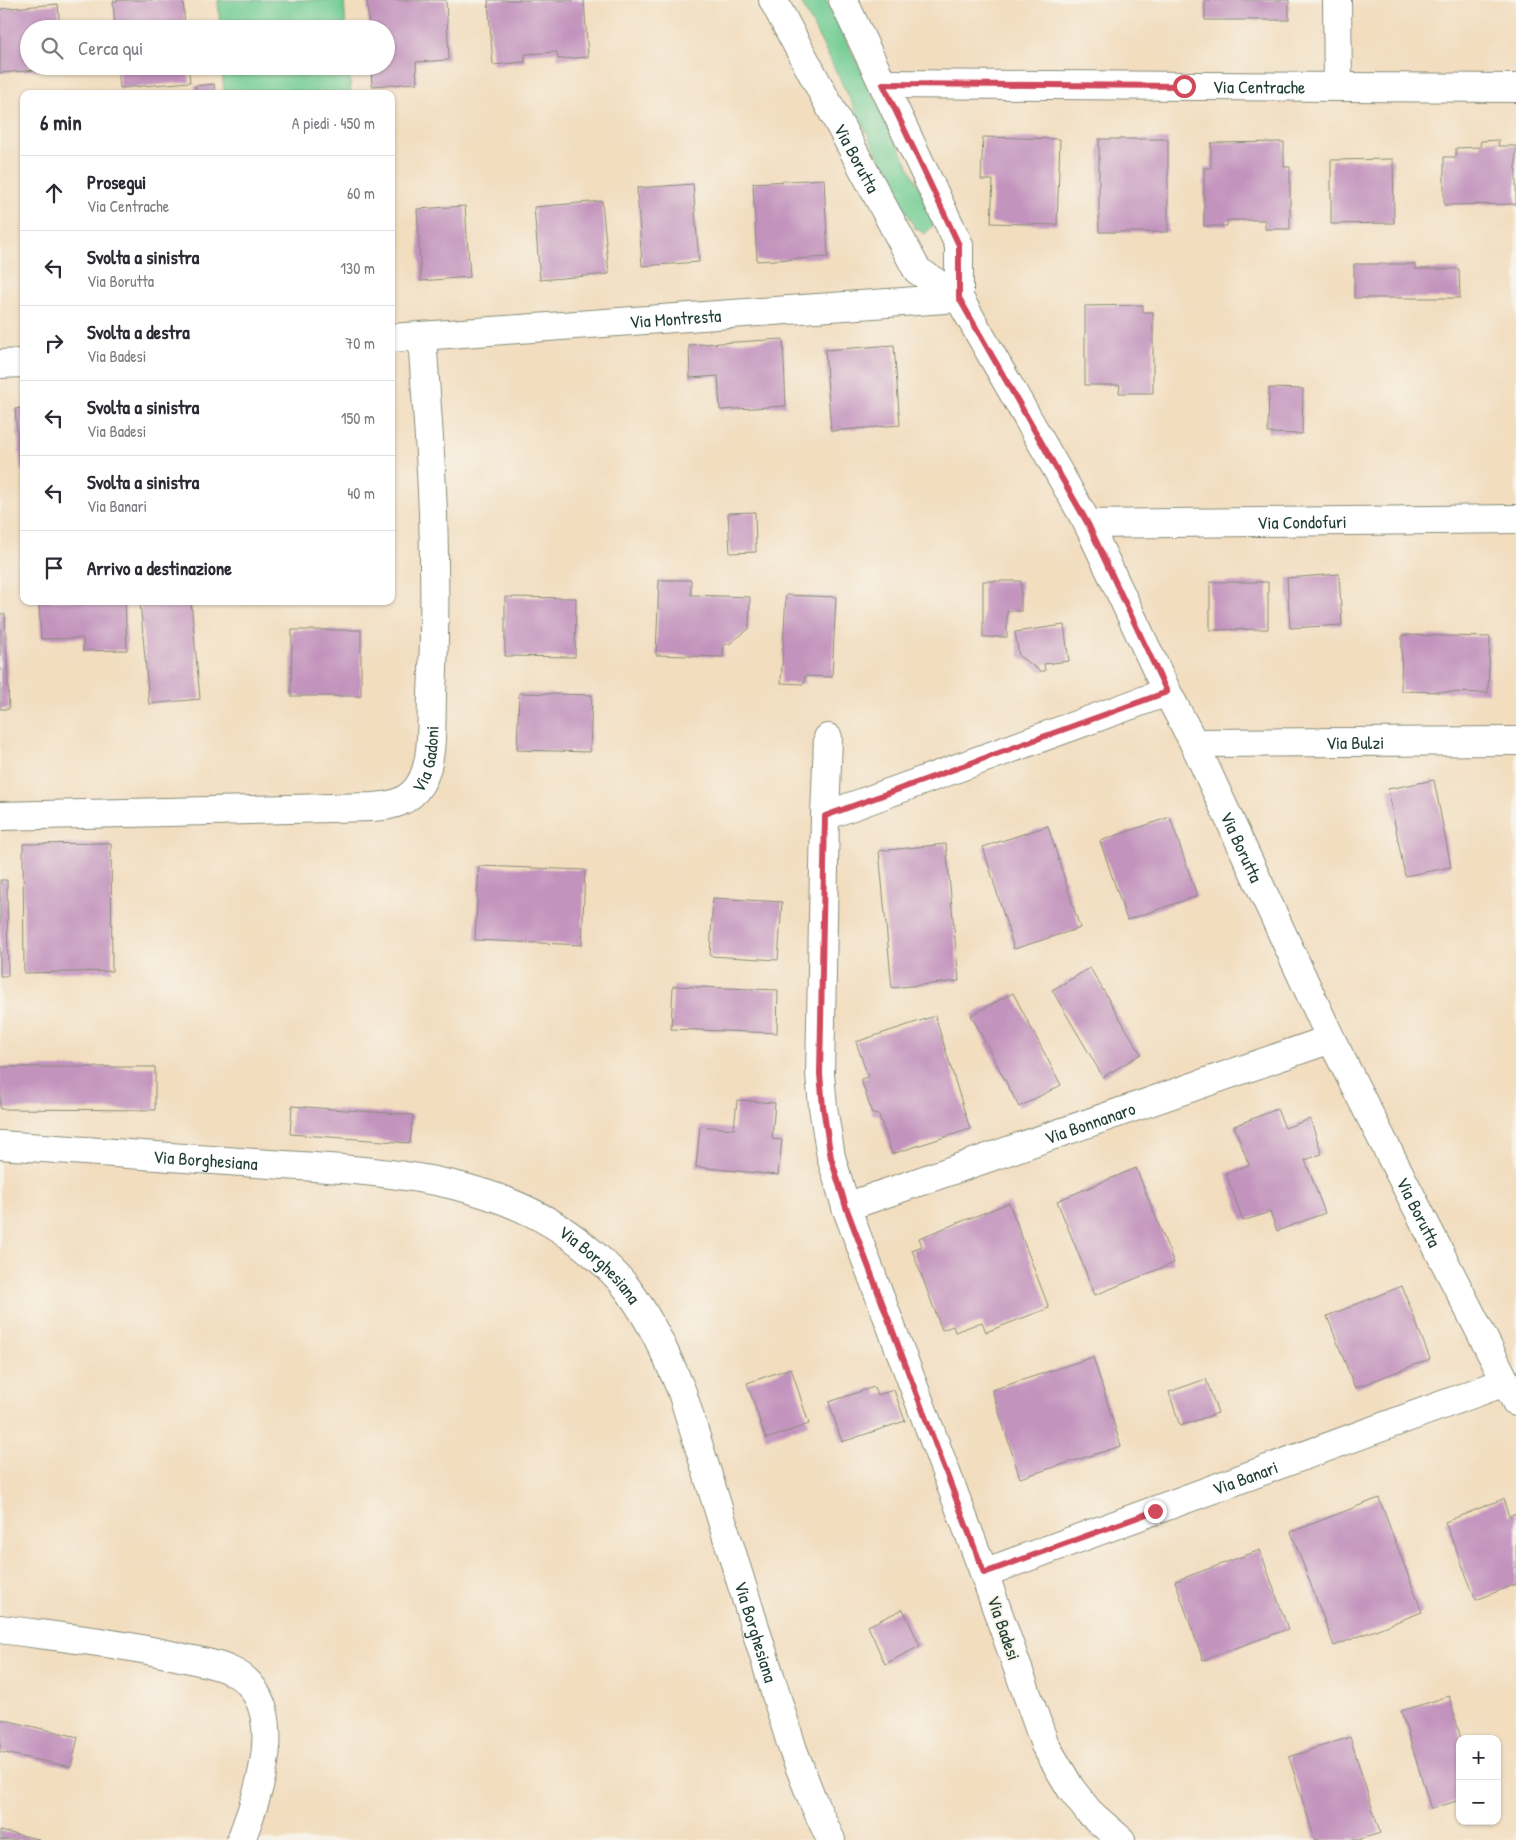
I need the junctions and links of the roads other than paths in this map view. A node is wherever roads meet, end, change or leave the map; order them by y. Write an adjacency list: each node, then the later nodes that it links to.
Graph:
1 (773, 0): 7 (street, Via Borutta)
2 (843, 0): 4 (street, Via Borutta)
3 (1337, 0): 5 (street)
4 (883, 84): 5 (street, Via Centrache); 7 (street, Via Borutta)
5 (1338, 87): 6 (street, Via Centrache)
6 (1516, 88)
7 (959, 298): 8 (street, Via Montresta); 13 (street, Via Borutta)
8 (422, 336): 9 (street, Via Montresta); 18 (street, Via Gadoni)
9 (395, 338)
10 (20, 363): 11 (street)
11 (0, 364)
12 (1516, 519): 13 (street, Via Condofuri)
13 (1088, 524): 14 (street, Via Borutta)
14 (1167, 692): 17 (street, Via Borutta); 19 (street)
15 (828, 738): 19 (street, Via Badesi)
16 (1516, 740): 17 (street, Via Bulzi)
17 (1194, 743): 20 (street, Via Borutta)
18 (0, 816)
19 (825, 816): 22 (street, Via Badesi)
20 (1331, 1039): 22 (street, Via Bonnanaro); 23 (street, Via Borutta)
21 (0, 1145): 27 (street, Via Borghesiana)
22 (846, 1207): 24 (street, Via Badesi)
23 (1511, 1392): 24 (street, Via Banari)
24 (984, 1573): 28 (street, Via Badesi)
25 (0, 1629): 26 (street)
26 (241, 1840)
27 (831, 1840)
28 (1121, 1840)

